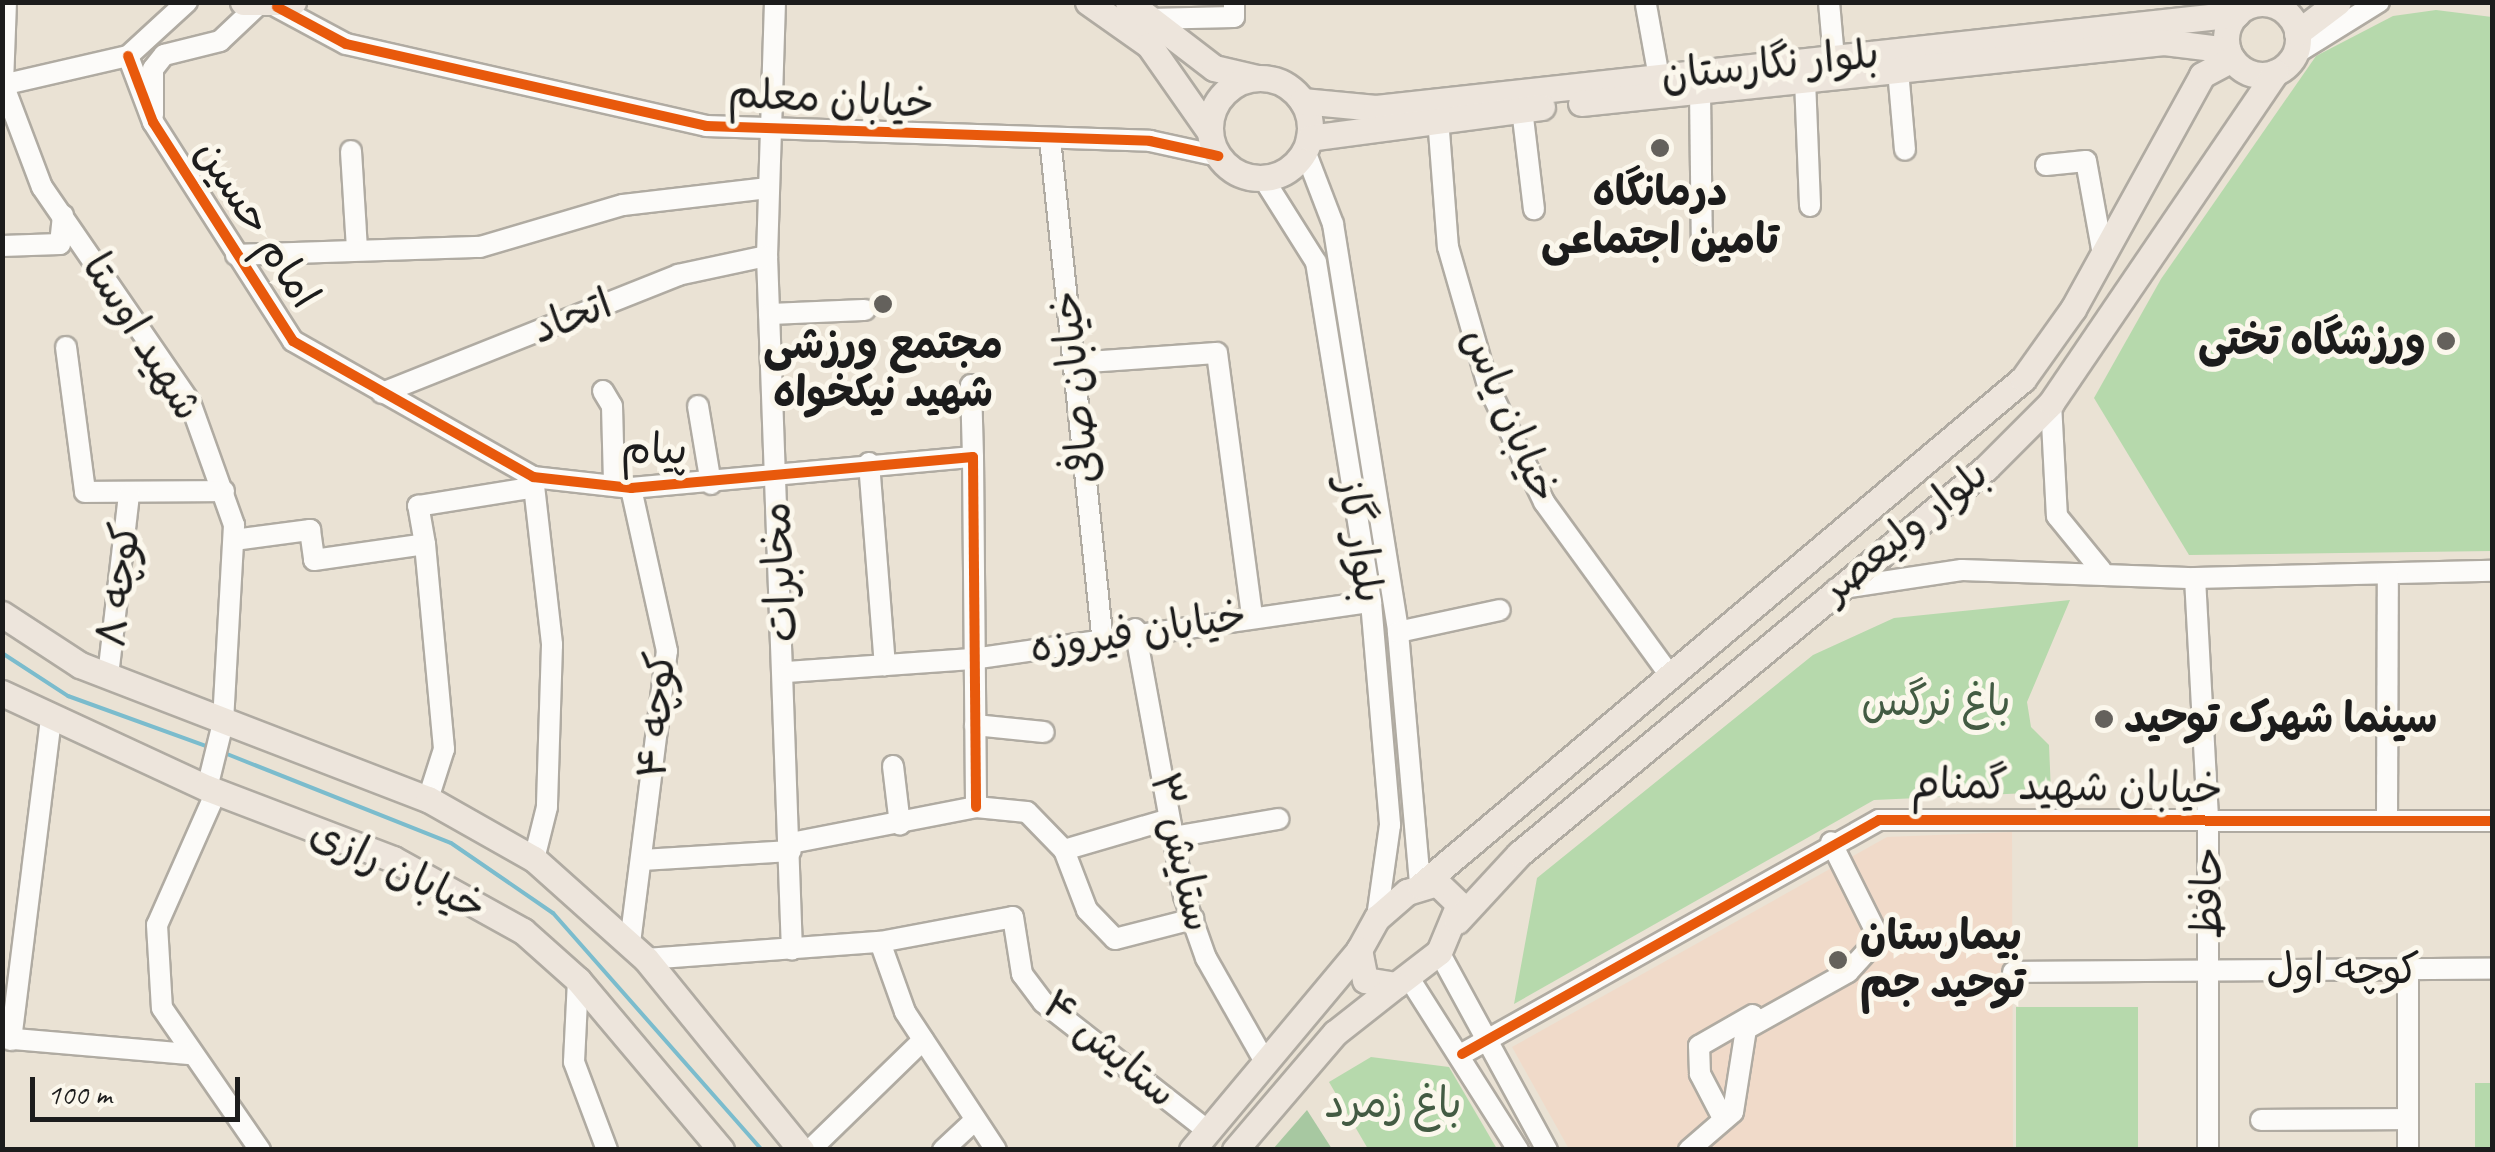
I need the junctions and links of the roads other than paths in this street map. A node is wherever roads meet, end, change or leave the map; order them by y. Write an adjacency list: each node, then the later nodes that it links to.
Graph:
1 (6, 2): 25 (street)
2 (775, 2): 32 (street, مخابرات)
3 (1088, 2): 27 (main road)
4 (1234, 2): 12 (street)
5 (1830, 2): 18 (street)
6 (2338, 2): 14 (main road)
7 (2379, 2): 14 (street)
8 (268, 4): 15 (street); 32 (street, خیابان معلم)
9 (2272, 4): 13 (main road); 14 (main road)
10 (1646, 5): 22 (street)
11 (180, 11): 15 (street); 17 (street)
12 (1138, 11): 19 (main road)
13 (2237, 14): 16 (main road); 18 (main road, بلوار نگارستان)
14 (2296, 44): 21 (main road)
15 (192, 45): 31 (street)
16 (2230, 54): 20 (main road, بلوار نگارستان); 21 (main road); 50 (main road, بلوار ولیعصر)
17 (128, 56): 25 (street); 31 (street, امام حسین)
18 (1834, 58): 22 (main road, بلوار نگارستان)
19 (1214, 68): 23 (main road); 27 (main road)
20 (1898, 70): 24 (main road, بلوار نگارستان); 36 (street)
21 (2276, 72): 59 (main road, بلوار ولیعصر)
22 (1659, 77): 28 (main road, بلوار نگارستان)
23 (1257, 78): 28 (main road); 34 (main road)
24 (1806, 80): 26 (main road, بلوار نگارستان); 41 (street)
25 (3, 84): 43 (street, شهید اوستا)
26 (1700, 90): 29 (main road, بلوار نگارستان); 48 (street)
27 (1190, 93): 34 (main road)
28 (1302, 101): 35 (main road)
29 (1522, 109): 30 (main road, بلوار نگارستان); 42 (street)
30 (1438, 118): 35 (main road, بلوار نگارستان); 87 (street, خیابان یاس)
31 (153, 122): 49 (street, امام حسین)
32 (766, 135): 33 (street, خیابان معلم); 40 (street, مخابرات)
33 (1050, 139): 34 (street, خیابان معلم); 55 (street, خیابان صافی)
34 (1214, 144): 39 (main road)
35 (1307, 144): 39 (main road); 44 (street, بلوار گاز)
36 (1905, 150)
37 (352, 151): 47 (street)
38 (2046, 165): 50 (street)
39 (1263, 178): 45 (street, بلوار گاز)
40 (768, 188): 47 (street); 51 (street, مخابرات)
41 (1810, 206)
42 (1534, 209)
43 (63, 216): 46 (street); 67 (street, شهید اوستا)
44 (1333, 224): 45 (street); 81 (street, بلوار گاز)
45 (1300, 234): 76 (street, بلوار گاز)
46 (2, 246)
47 (357, 248): 49 (street)
48 (1702, 254)
49 (236, 255): 58 (street, امام حسین)
50 (2103, 255): 87 (main road, بلوار ولیعصر)
51 (768, 256): 53 (street, مخابرات); 58 (street, اتحاد)
52 (865, 310): 53 (street)
53 (769, 314): 64 (street, مخابرات)
54 (66, 347): 68 (street)
55 (1073, 363): 79 (street); 82 (street, خیابان صافی)
56 (971, 385): 61 (street)
57 (604, 390): 66 (street, کوچه ۴)
58 (382, 393): 63 (street, امام حسین)
59 (2051, 403): 71 (street); 75 (main road, بلوار ولیعصر)
60 (698, 406): 65 (street)
61 (973, 457): 62 (street, پیام); 83 (street)
62 (869, 464): 64 (street, پیام); 84 (street)
63 (533, 477): 66 (street, پیام); 70 (street); 108 (street)
64 (774, 480): 65 (street, پیام); 85 (street, مخابرات)
65 (711, 484): 66 (street, پیام)
66 (622, 486): 109 (street, کوچه ۴)
67 (224, 491): 68 (street); 69 (street, شهید اوستا)
68 (129, 494): 86 (street, کوچه ۸)
69 (234, 540): 70 (street); 90 (street, شهید اوستا)
70 (425, 544): 95 (street)
71 (2101, 570): 74 (street); 75 (street)
72 (2492, 572): 73 (street)
73 (2388, 574): 74 (street); 100 (street)
74 (2195, 578): 99 (street, حافظ)
75 (1832, 590): 113 (main road, بلوار ولیعصر)
76 (1371, 602): 79 (street, خیابان فیروزه); 105 (street, بلوار گاز)
77 (1500, 610): 81 (street)
78 (2, 614): 86 (main road)
79 (1252, 614): 80 (street, خیابان فیروزه)
80 (1135, 630): 82 (street, خیابان فیروزه); 102 (street, ستایش ۳)
81 (1398, 632): 103 (street, بلوار گاز)
82 (1102, 636): 83 (street, خیابان فیروزه)
83 (973, 658): 84 (street, خیابان فیروزه); 91 (street)
84 (885, 665): 85 (street, خیابان فیروزه)
85 (786, 672): 106 (street, مخابرات)
86 (108, 676): 90 (main road)
87 (1671, 677): 110 (main road, بلوار ولیعصر)
88 (2, 693): 89 (main road, خیابان رازی)
89 (52, 721): 94 (main road, خیابان رازی); 115 (street)
90 (224, 723): 94 (street, شهید اوستا); 95 (main road)
91 (975, 725): 92 (street); 96 (street)
92 (1044, 732)
93 (894, 766): 101 (street)
94 (212, 790): 125 (main road, خیابان رازی); 132 (street, شهید اوستا)
95 (428, 799): 108 (main road)
96 (976, 807): 101 (street); 107 (street)
97 (1278, 819): 102 (street)
98 (2492, 820): 100 (street, خیابان شهید گمنام)
99 (2208, 821): 100 (street, خیابان شهید گمنام); 104 (street, خیابان شهید گمنام); 123 (street, حافظ)
100 (2388, 821)
101 (900, 826): 106 (street)
102 (1171, 828): 107 (street); 112 (street, ستایش ۳)
103 (1415, 841): 105 (street); 110 (street, بلوار گاز)
104 (1826, 845): 131 (street, خیابان شهید گمنام); 135 (street); 135 (street)
105 (1388, 846): 111 (street, بلوار گاز)
106 (791, 847): 109 (street); 117 (street, مخابرات)
107 (1064, 850): 112 (street)
108 (534, 859): 119 (main road)
109 (642, 860): 119 (street, کوچه ۴)
110 (1420, 886): 111 (main road, بلوار ولیعصر); 113 (main road)
111 (1376, 918): 118 (main road)
112 (1193, 919): 134 (street, ستایش ۳)
113 (1457, 921): 120 (main road, بلوار ولیعصر)
114 (2, 923): 115 (street)
115 (26, 926): 129 (street)
116 (880, 942): 117 (street); 130 (street); 139 (street, ستایش ۴)
117 (792, 950): 119 (street)
118 (1359, 950): 126 (main road); 127 (main road)
119 (638, 951): 143 (main road)
120 (1440, 952): 126 (main road); 131 (street)
121 (2408, 970): 122 (street, کوچه اول); 123 (street, کوچه اول); 136 (street)
122 (2492, 970)
123 (2208, 971): 124 (street, کوچه اول); 151 (street, حافظ)
124 (2014, 972)
125 (578, 980): 141 (street); 142 (main road, خیابان رازی)
126 (1402, 981): 128 (main road); 133 (street)
127 (1307, 1010): 128 (main road); 134 (main road)
128 (1334, 1033): 147 (main road)
129 (7, 1039): 132 (street)
130 (923, 1040): 138 (street); 144 (street)
131 (1482, 1042): 133 (street, خیابان شهید گمنام); 149 (street)
132 (190, 1054): 140 (street, شهید اوستا)
133 (1462, 1054): 148 (street)
134 (1265, 1062): 139 (main road)
135 (1728, 1115): 150 (street)
136 (2408, 1119): 137 (street); 152 (street)
137 (2261, 1120)
138 (973, 1122): 145 (street); 146 (street)
139 (1200, 1140)
140 (260, 1150)
141 (606, 1150)
142 (720, 1150)
143 (801, 1150)
144 (810, 1150)
145 (943, 1150)
146 (996, 1150)
147 (1235, 1150)
148 (1518, 1150)
149 (1546, 1150)
150 (1689, 1150)
151 (2208, 1150)
152 (2408, 1150)

